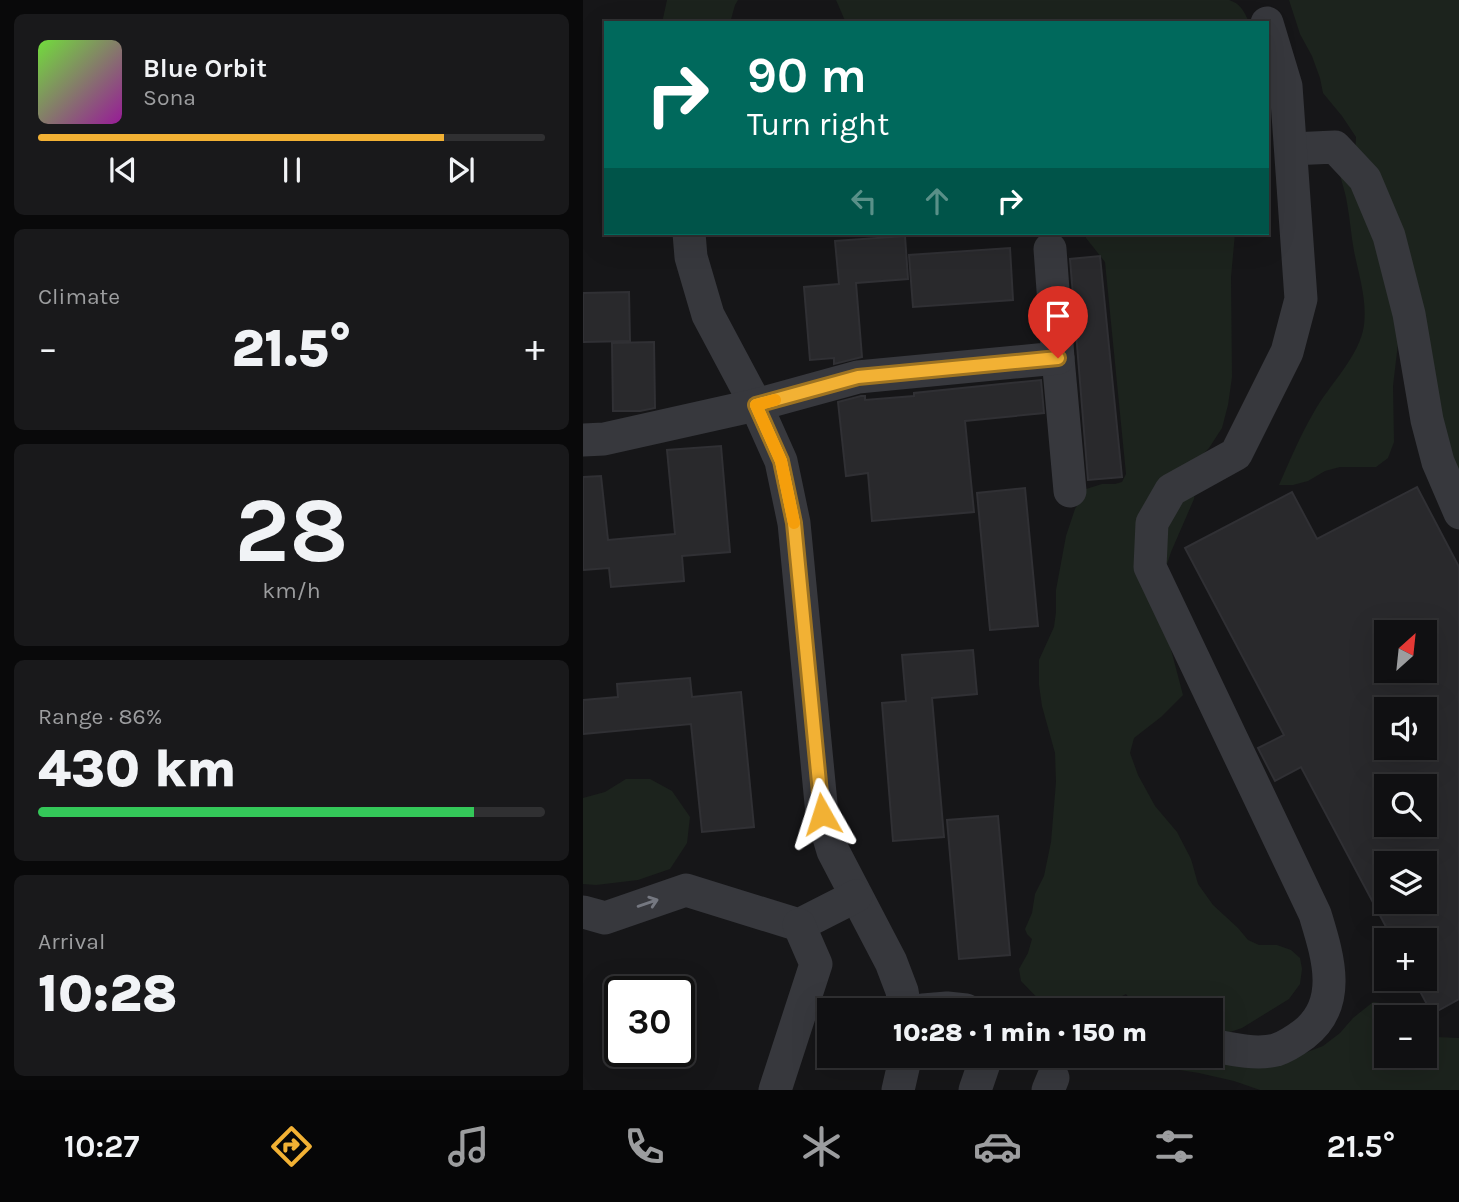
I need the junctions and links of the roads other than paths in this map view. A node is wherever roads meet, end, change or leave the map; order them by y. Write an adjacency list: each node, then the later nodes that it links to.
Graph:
1 (1260, 0): 2 (street)
2 (1266, 21)
3 (1269, 29): 4 (street)
4 (1291, 149): 11 (street); 16 (street)
5 (689, 235): 8 (street)
6 (1050, 249): 7 (street)
7 (1058, 358): 8 (street); 10 (street)
8 (756, 405): 9 (street); 12 (street)
9 (583, 440)
10 (1070, 491)
11 (1459, 513)
12 (857, 896): 14 (street); 15 (street)
13 (583, 912): 14 (street, one-way to 14)
14 (799, 925): 19 (street)
15 (903, 998)
16 (1223, 1047)
17 (903, 1068): 20 (street)
18 (983, 1068): 21 (street)
19 (774, 1090)
20 (898, 1090)
21 (975, 1090)

